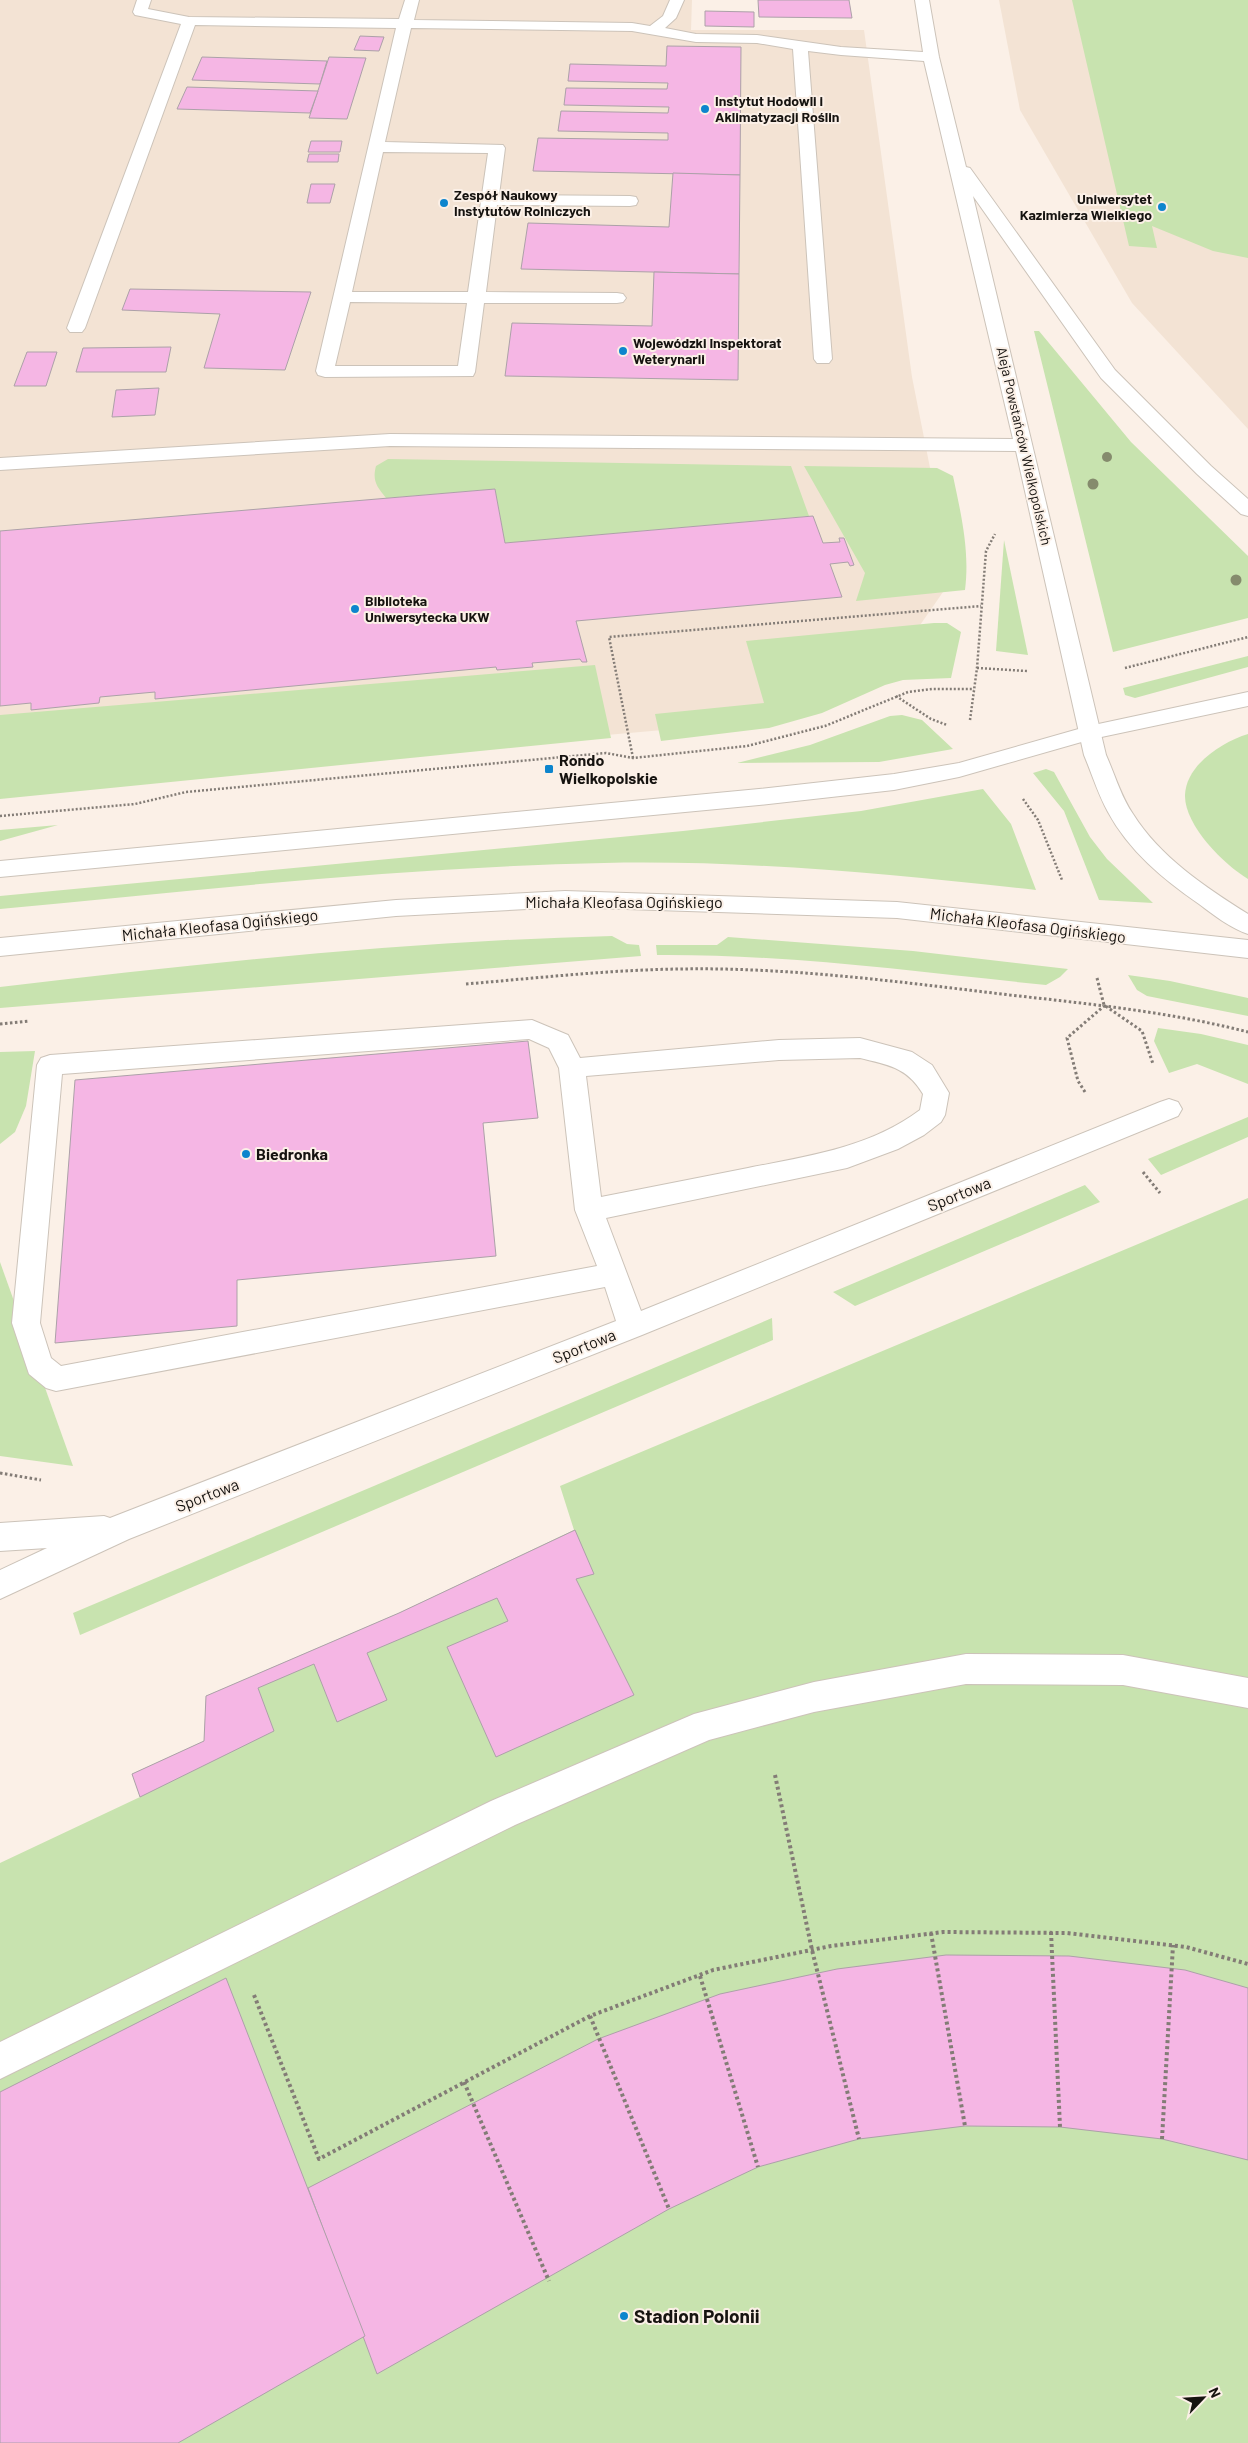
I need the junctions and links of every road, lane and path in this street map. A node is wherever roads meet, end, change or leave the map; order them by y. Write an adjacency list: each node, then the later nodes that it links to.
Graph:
1 (144, 0): 5 (street)
2 (412, 0): 6 (street)
3 (677, 0): 7 (street)
4 (922, 0): 9 (street, Aleja Powstańców Wielkopolskich)
5 (189, 22): 6 (street); 17 (street)
6 (405, 23): 7 (street); 10 (street)
7 (653, 31): 8 (street)
8 (800, 45): 9 (street); 18 (street)
9 (931, 56): 11 (street, Aleja Powstańców Wielkopolskich)
10 (376, 147): 12 (street); 14 (street)
11 (955, 159): 19 (street, Aleja Powstańców Wielkopolskich); 21 (street, Aleja Powstańców Wielkopolskich)
12 (490, 200): 13 (street); 15 (street)
13 (630, 201)
14 (343, 297): 15 (street); 15 (street)
15 (477, 297): 16 (street)
16 (617, 298)
17 (76, 328)
18 (824, 359)
19 (1024, 445): 20 (street); 33 (street, Aleja Powstańców Wielkopolskich)
20 (0, 464)
21 (1248, 510)
22 (986, 551): 23 (path)
23 (981, 606): 25 (path); 34 (path)
24 (1248, 637): 26 (path)
25 (977, 668): 27 (path); 28 (path)
26 (1117, 670)
27 (1031, 672)
28 (974, 689): 29 (path); 31 (path)
29 (896, 696): 32 (path); 34 (path)
30 (1248, 699): 33 (street)
31 (970, 724)
32 (954, 727)
33 (1089, 733): 37 (street); 39 (street)
34 (633, 758): 36 (path)
35 (1018, 792): 38 (path)
36 (0, 816)
37 (0, 869)
38 (1065, 889)
39 (1248, 925)
40 (0, 947): 41 (street, Michała Kleofasa Ogińskiego)
41 (1248, 949)
42 (1096, 978): 44 (path)
43 (464, 984): 44 (path)
44 (1104, 1006): 45 (path); 47 (path); 48 (path)
45 (1248, 1032)
46 (572, 1068): 49 (street); 49 (street); 50 (street)
47 (1088, 1097)
48 (1169, 1110): 51 (street, Sportowa)
49 (589, 1210): 50 (street)
50 (613, 1274): 51 (street)
51 (632, 1327): 52 (street, Sportowa)
52 (118, 1529): 53 (street); 54 (street, Sportowa)
53 (0, 1537)
54 (0, 1585)
55 (1248, 1693): 60 (street)
56 (775, 1776): 61 (path)
57 (1051, 1932): 58 (path); 59 (path); 68 (path)
58 (931, 1933): 61 (path); 67 (path)
59 (1173, 1945): 62 (path); 70 (path)
60 (235, 1946): 65 (street); 66 (path)
61 (812, 1950): 63 (path); 69 (path)
62 (1248, 1964)
63 (700, 1976): 64 (path); 71 (path)
64 (590, 2016): 66 (path); 72 (path)
65 (0, 2062)
66 (464, 2082): 73 (path)
67 (965, 2126)
68 (1060, 2127)
69 (859, 2139)
70 (1162, 2140)
71 (758, 2167)
72 (669, 2209)
73 (549, 2281)

